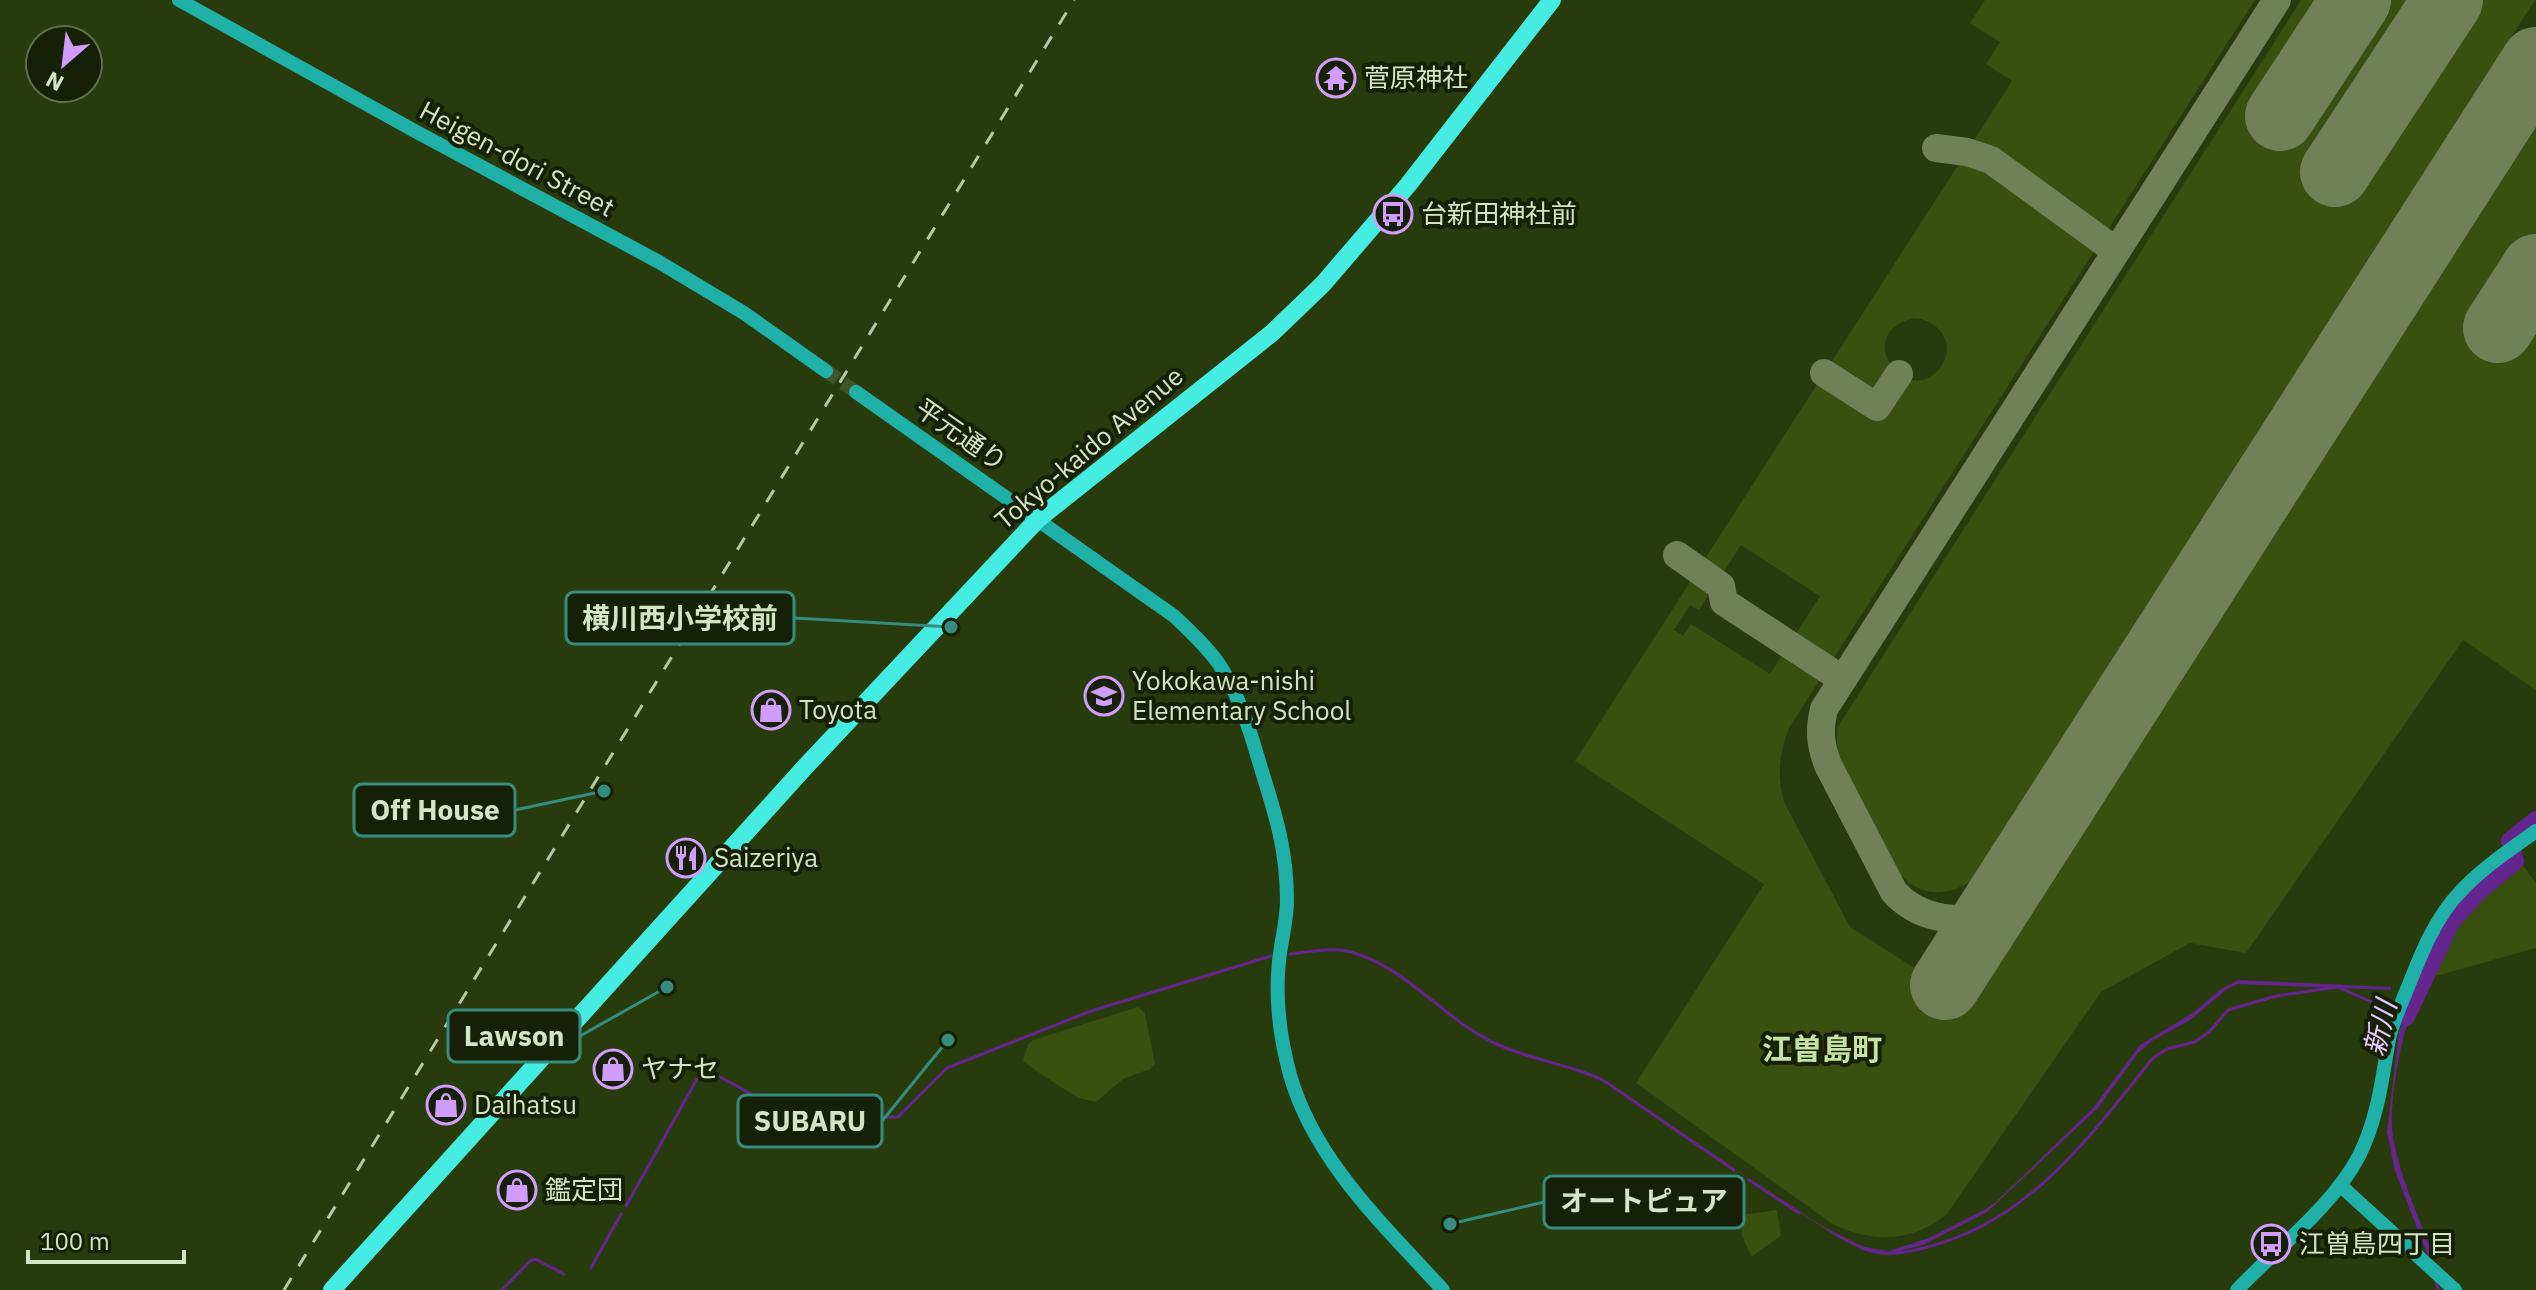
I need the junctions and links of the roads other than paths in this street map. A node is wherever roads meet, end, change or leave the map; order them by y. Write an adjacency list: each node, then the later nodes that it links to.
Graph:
1 (1552, 0): 5 (highway, Tokyo-kaido Avenue)
2 (184, 1): 3 (street, Heigen-dori Street)
3 (826, 371)
4 (856, 392): 5 (street, 平元通り)
5 (1038, 519): 8 (highway, Tokyo-kaido Avenue); 9 (street, 平元通り)
6 (2536, 831): 7 (street)
7 (2340, 1185): 10 (street); 11 (street)
8 (332, 1290)
9 (1443, 1290)
10 (2237, 1290)
11 (2455, 1290)

